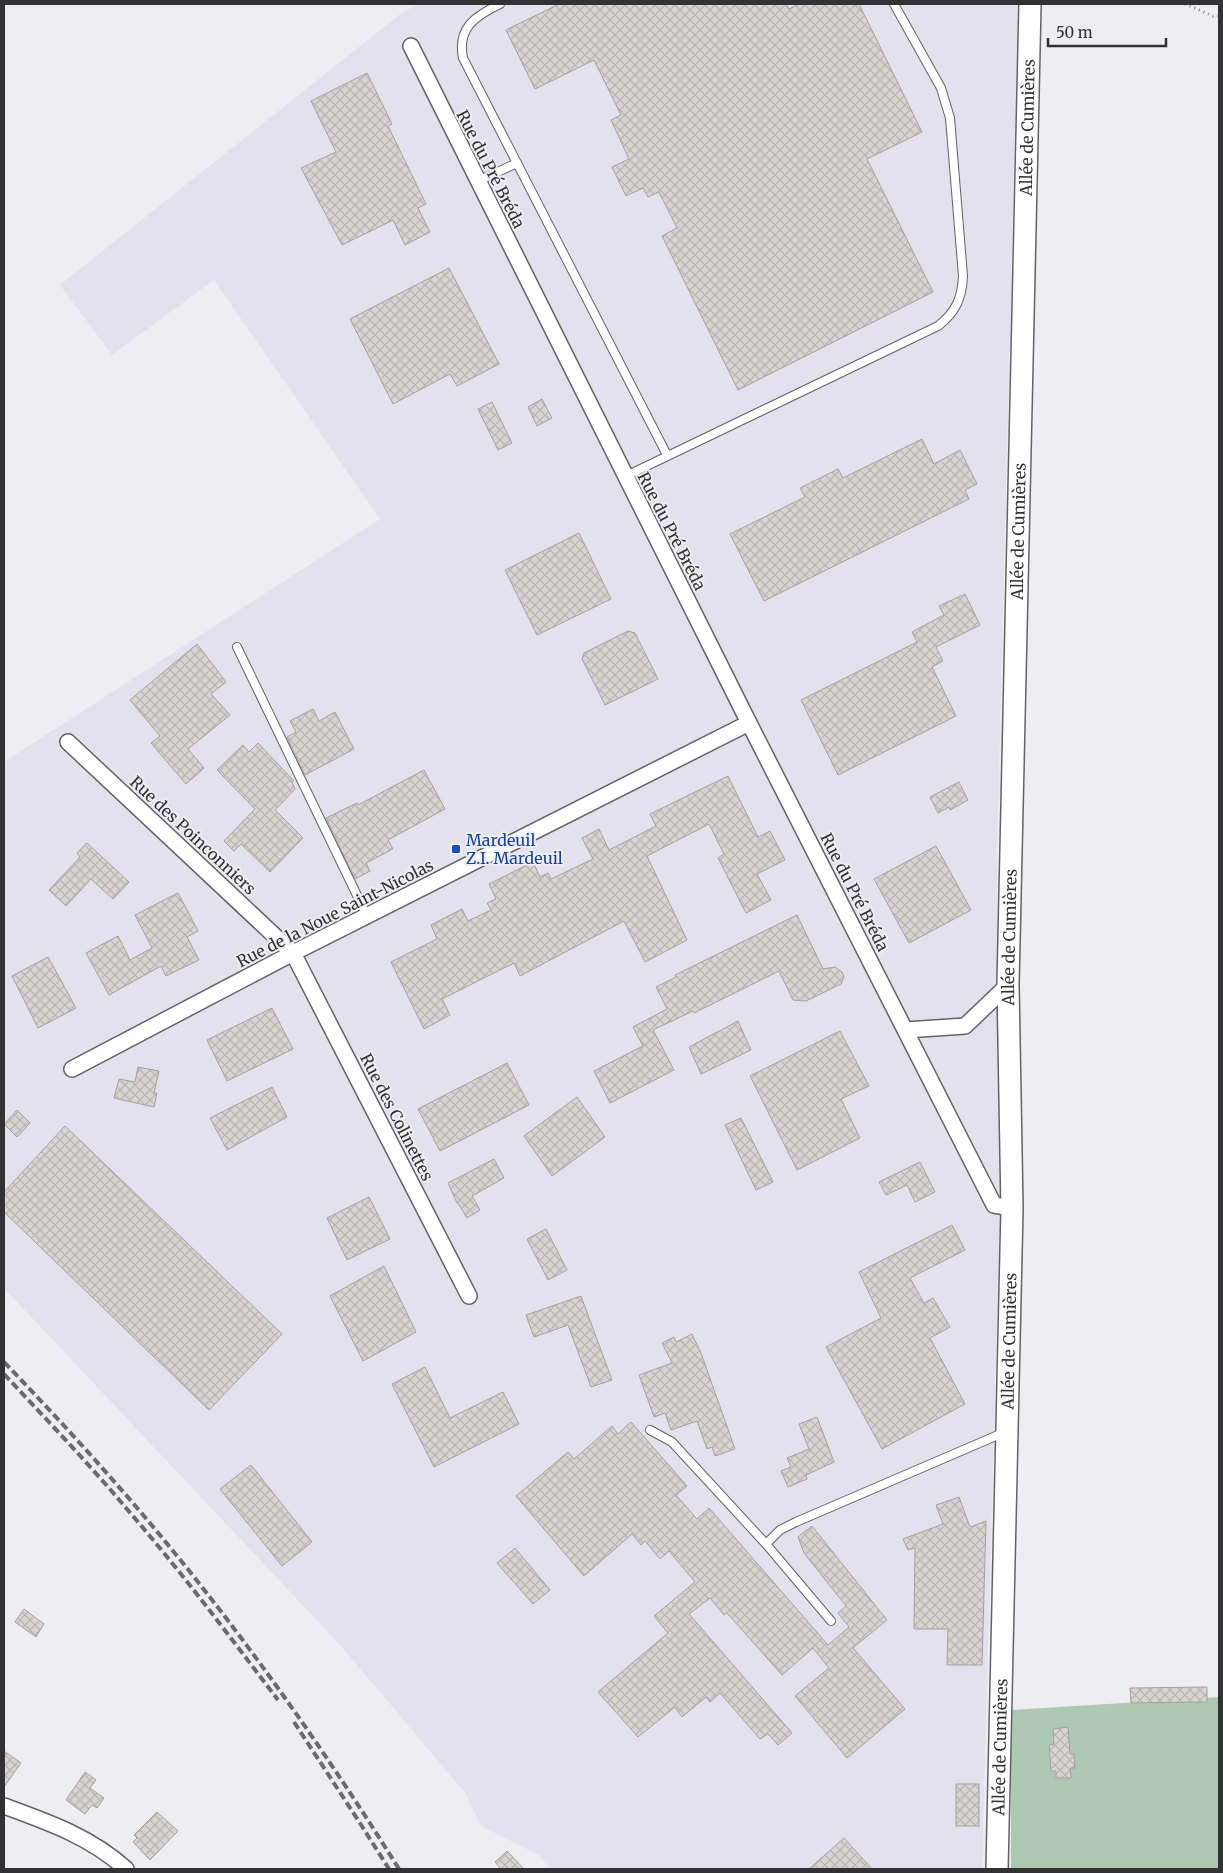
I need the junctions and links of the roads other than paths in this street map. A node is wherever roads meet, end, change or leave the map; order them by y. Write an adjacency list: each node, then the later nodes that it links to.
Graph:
1 (500, 4): 5 (lane)
2 (894, 4): 7 (lane)
3 (1030, 4): 14 (main road, Allée de Cumières)
4 (411, 46): 6 (street, Rue du Pré Bréda)
5 (517, 163): 6 (lane); 7 (lane)
6 (478, 181): 8 (street, Rue du Pré Bréda)
7 (667, 455): 8 (lane)
8 (626, 476): 10 (street, Rue du Pré Bréda)
9 (237, 648): 12 (lane)
10 (749, 723): 12 (street, Rue de la Noue Saint-Nicolas); 15 (street, Rue du Pré Bréda)
11 (68, 742): 13 (street, Rue des Poinconniers)
12 (367, 916): 13 (street, Rue de la Noue Saint-Nicolas)
13 (293, 954): 16 (street, Rue de la Noue Saint-Nicolas); 18 (street, Rue des Colinettes)
14 (1008, 985): 15 (street); 17 (main road, Allée de Cumières)
15 (906, 1030): 17 (street, Rue du Pré Bréda)
16 (72, 1069)
17 (1012, 1208): 20 (main road, Allée de Cumières)
18 (469, 1296)
19 (650, 1430): 21 (lane)
20 (1007, 1431): 21 (lane); 25 (main road, Allée de Cumières)
21 (766, 1544): 22 (lane)
22 (831, 1621)
23 (4, 1806): 24 (street)
24 (118, 1867)
25 (997, 1869)

